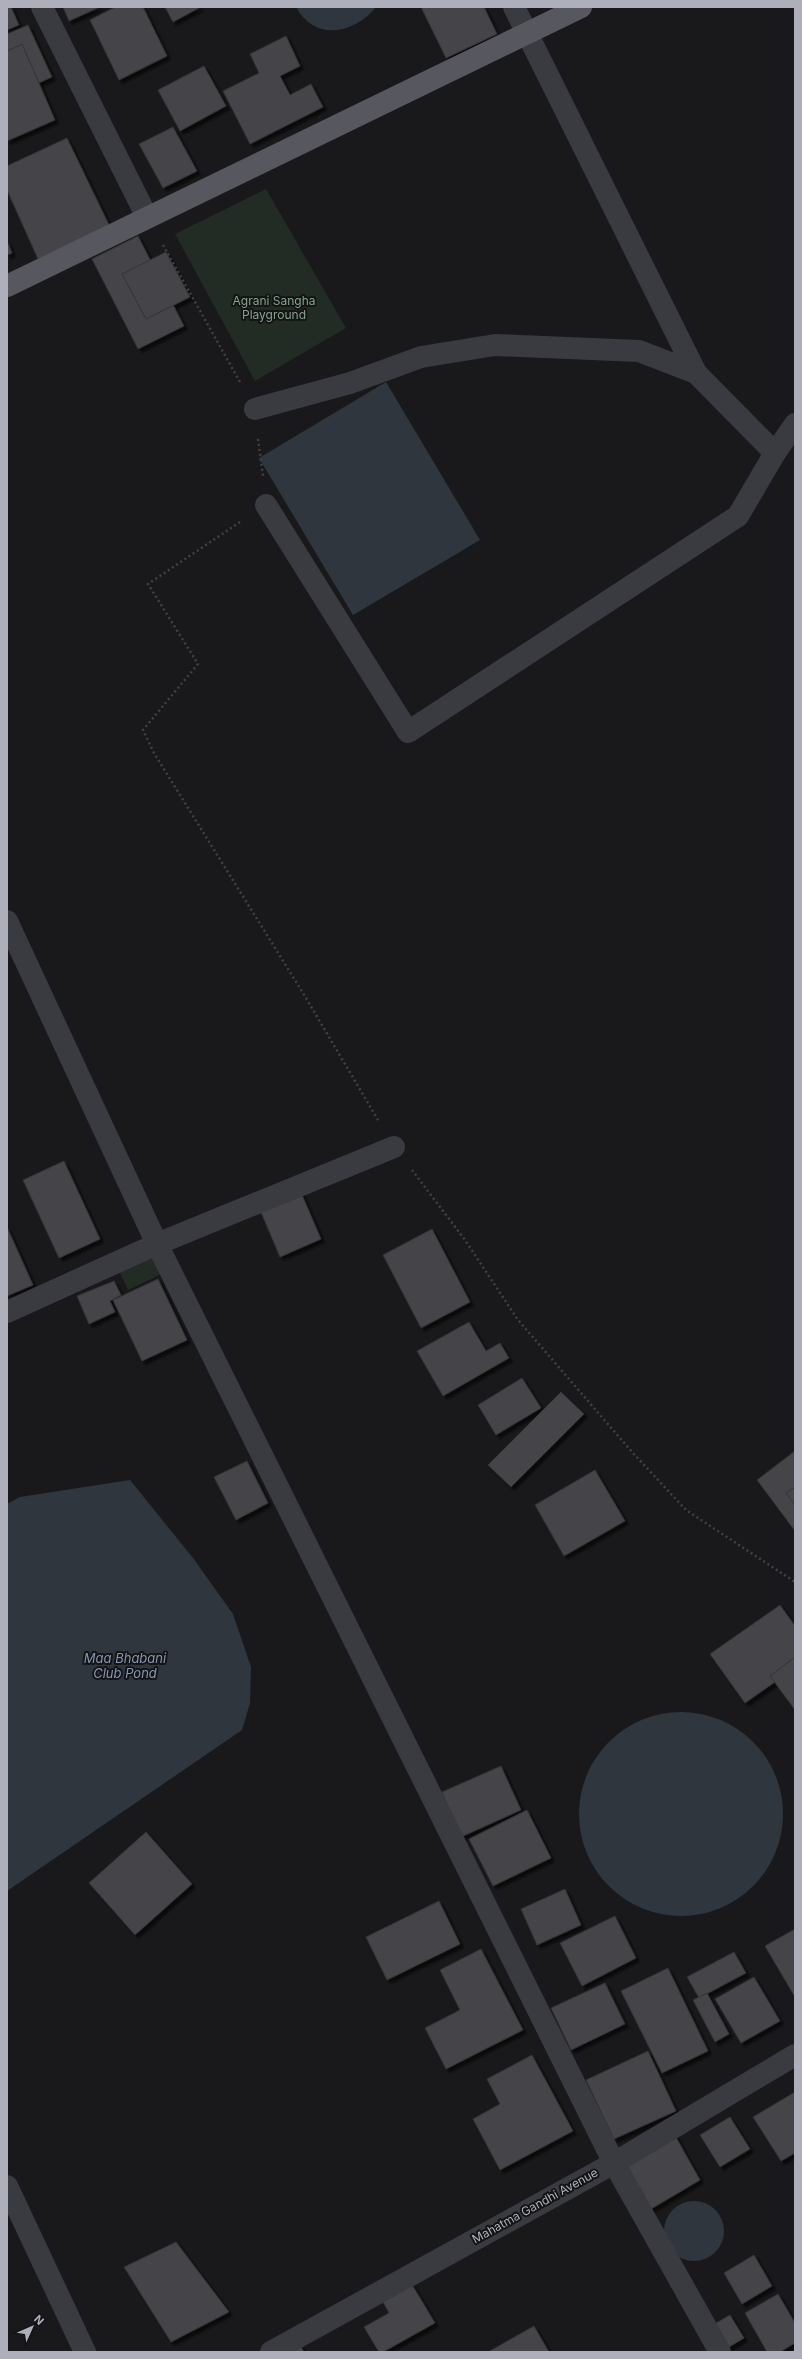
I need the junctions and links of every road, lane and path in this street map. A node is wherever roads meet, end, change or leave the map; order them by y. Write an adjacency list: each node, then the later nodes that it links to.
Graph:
1 (42, 7): 5 (street)
2 (514, 7): 4 (street)
3 (581, 7): 4 (main road)
4 (526, 33): 5 (main road); 7 (street)
5 (147, 217): 6 (main road); 8 (path)
6 (7, 286)
7 (696, 373): 8 (street); 10 (street)
8 (255, 408): 11 (path)
9 (795, 424): 10 (street)
10 (775, 453): 11 (street)
11 (266, 505): 13 (path)
12 (7, 921): 14 (street)
13 (394, 1147): 14 (street); 16 (path)
14 (157, 1244): 15 (street); 18 (street)
15 (7, 1312)
16 (795, 1582)
17 (795, 2054): 18 (street, Mahatma Gandhi Avenue)
18 (614, 2162): 21 (street, Mahatma Gandhi Avenue); 22 (street)
19 (7, 2186): 20 (street)
20 (85, 2352)
21 (271, 2352)
22 (720, 2352)

